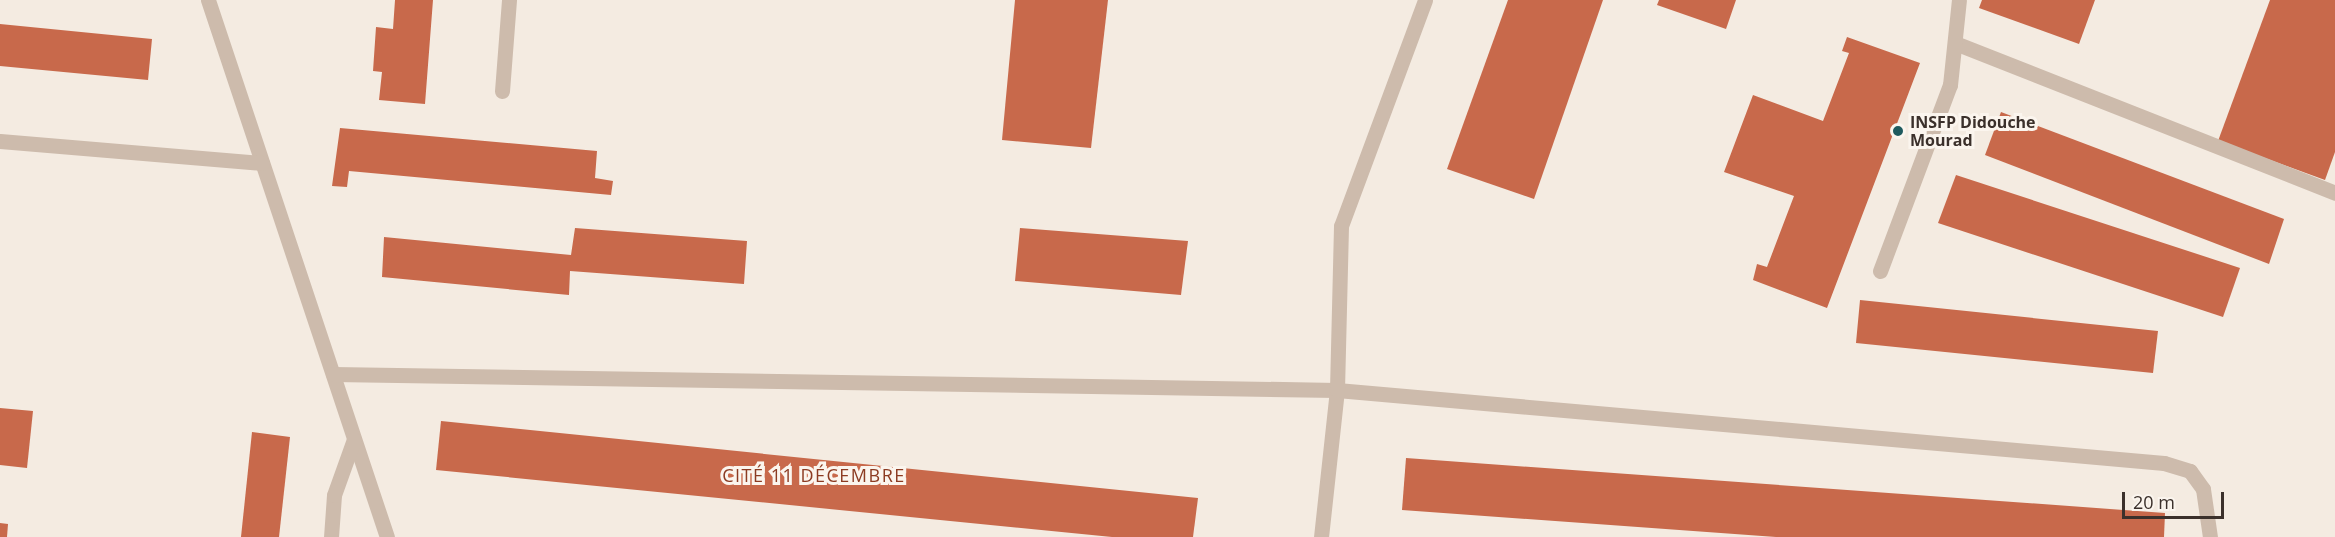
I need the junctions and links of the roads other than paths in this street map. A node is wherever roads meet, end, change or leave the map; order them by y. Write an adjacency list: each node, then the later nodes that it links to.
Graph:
1 (208, 0): 8 (street)
2 (509, 0): 6 (street)
3 (1425, 0): 12 (street)
4 (1959, 0): 5 (street)
5 (1956, 43): 9 (street); 10 (street)
6 (502, 91)
7 (0, 141): 8 (street)
8 (262, 163): 11 (street)
9 (2335, 193)
10 (1880, 271)
11 (333, 374): 12 (street); 13 (street)
12 (1337, 390): 16 (street); 17 (street)
13 (354, 439): 14 (street); 15 (street)
14 (331, 537)
15 (387, 537)
16 (1321, 537)
17 (2210, 537)

